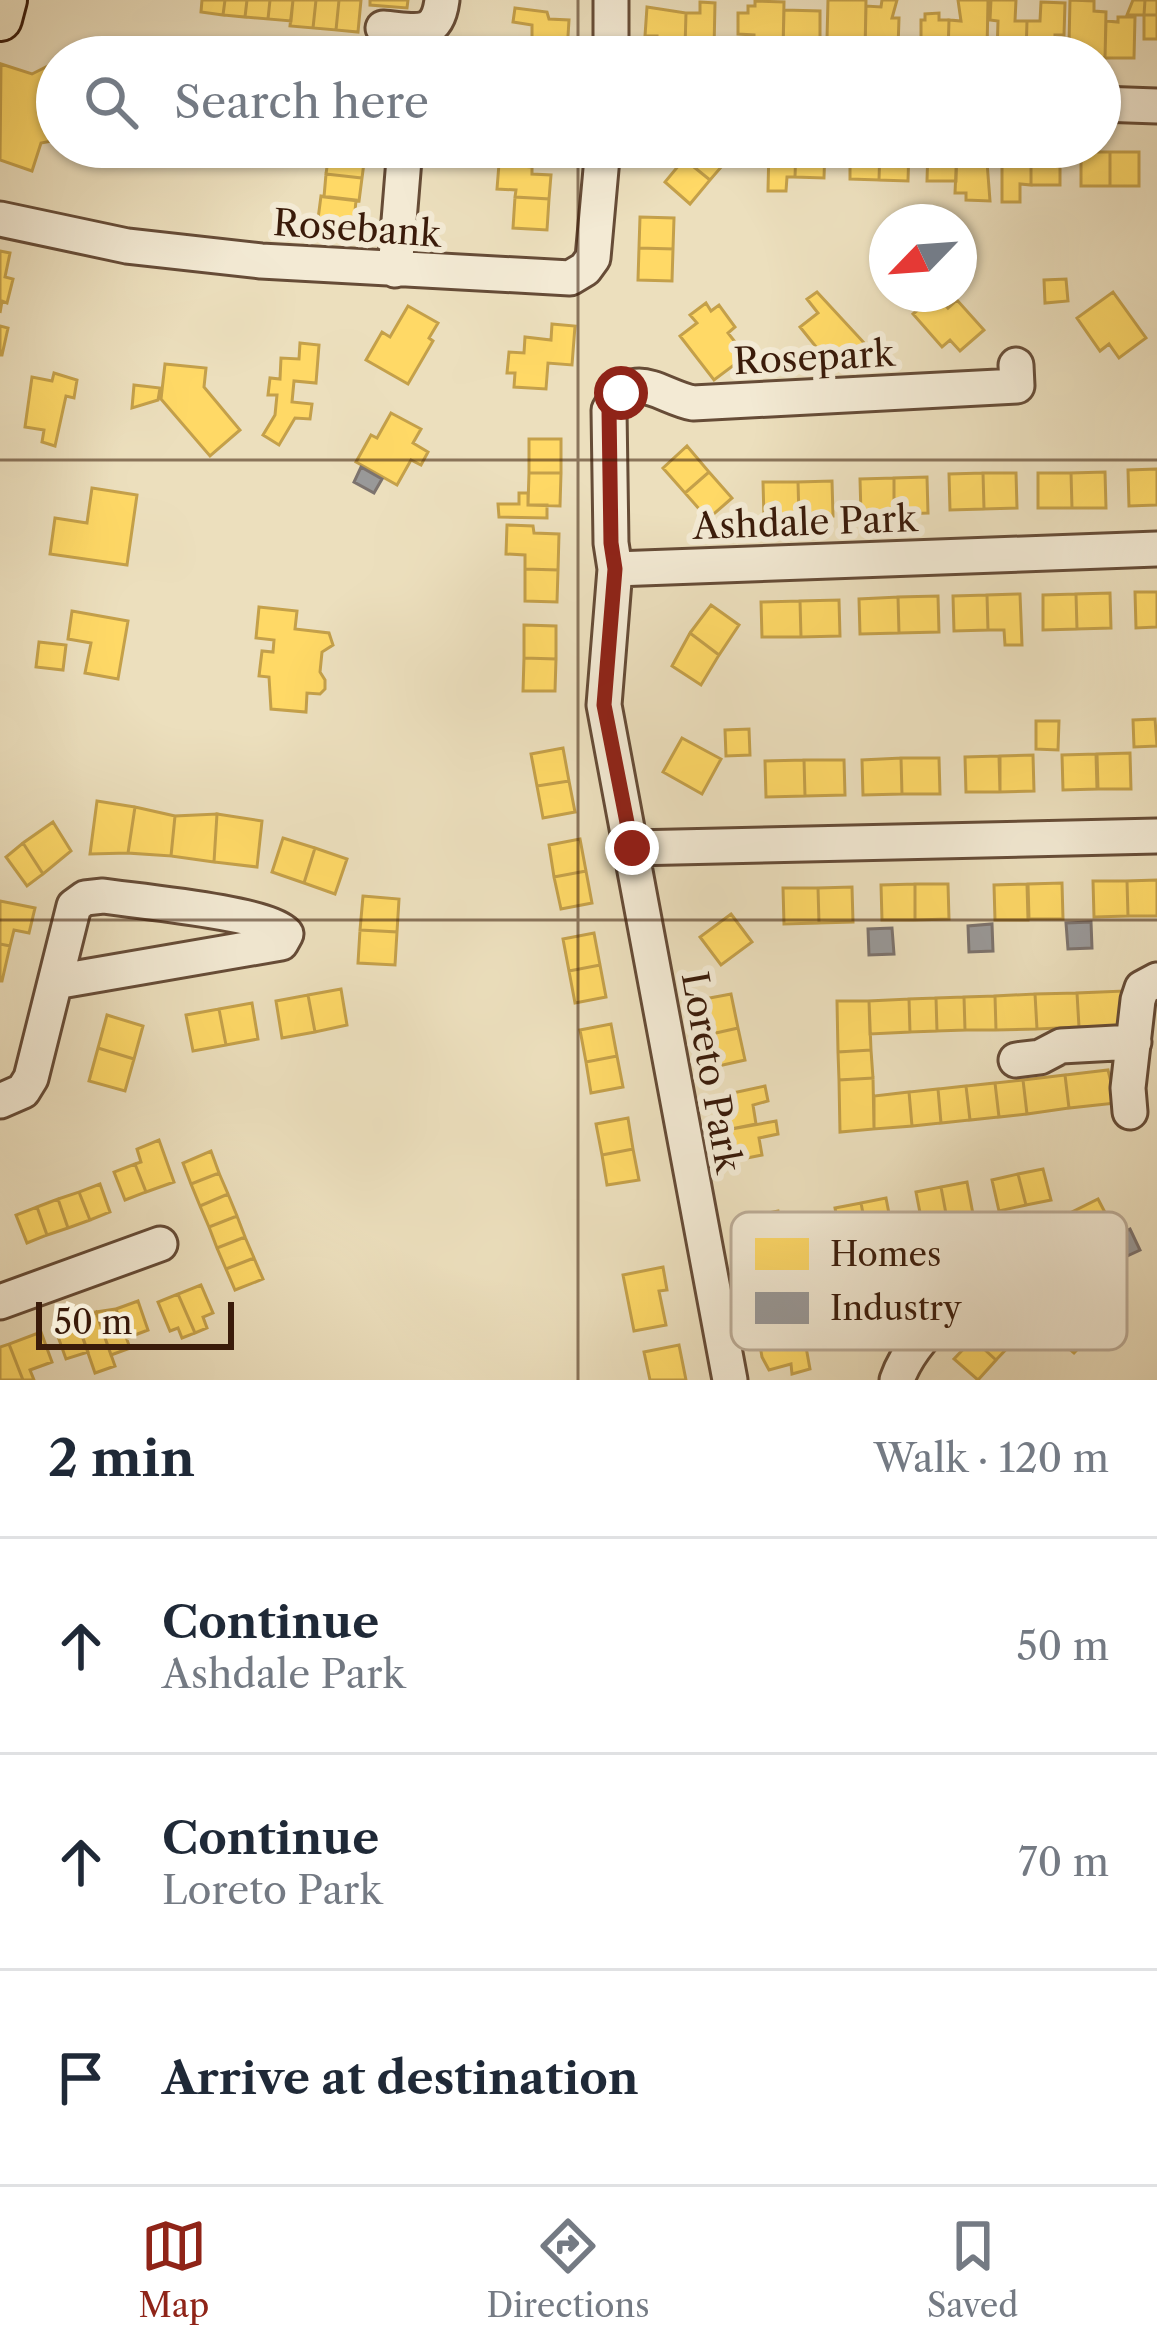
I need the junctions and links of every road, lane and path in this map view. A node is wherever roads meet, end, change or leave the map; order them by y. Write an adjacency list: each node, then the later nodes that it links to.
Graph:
1 (5, 0): 4 (main road)
2 (442, 0): 5 (street)
3 (611, 0): 6 (street)
4 (0, 19)
5 (382, 28)
6 (611, 36)
7 (1121, 105): 8 (street)
8 (1157, 106)
9 (403, 168): 12 (street)
10 (601, 168): 12 (street, Rosebank)
11 (0, 219): 12 (street, Rosebank)
12 (395, 270)
13 (1016, 365): 15 (street, Rosepark)
14 (1157, 549): 15 (street, Ashdale Park)
15 (615, 569): 17 (street, Loreto Park)
16 (1157, 836): 17 (street)
17 (632, 848): 27 (street, Loreto Park)
18 (1157, 980): 20 (street)
19 (55, 982): 19 (street); 22 (street)
20 (1134, 1042): 21 (street); 23 (street)
21 (1016, 1060)
22 (0, 1101)
23 (1130, 1112)
24 (160, 1244): 25 (street)
25 (0, 1302)
26 (913, 1350): 28 (street)
27 (730, 1380)
28 (897, 1380)

